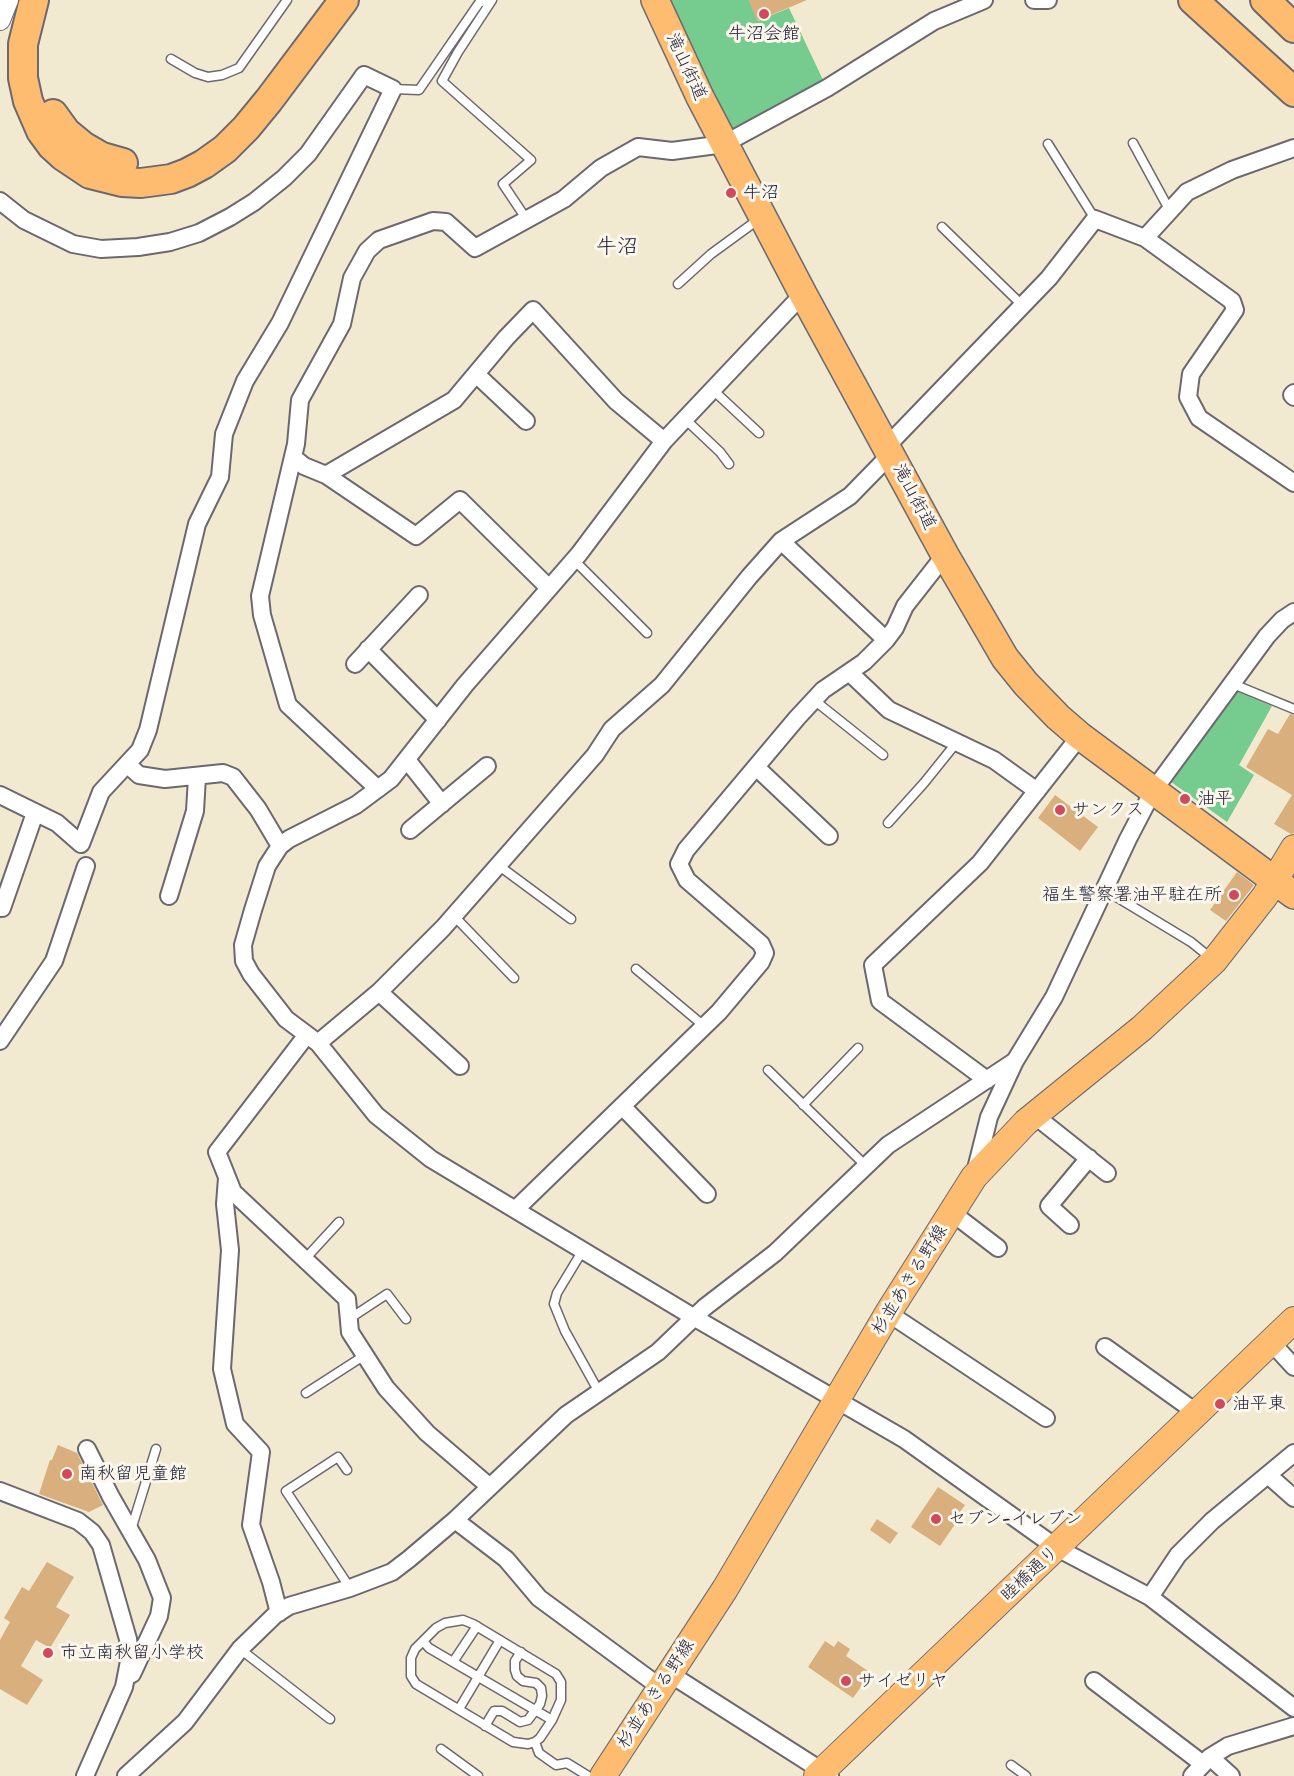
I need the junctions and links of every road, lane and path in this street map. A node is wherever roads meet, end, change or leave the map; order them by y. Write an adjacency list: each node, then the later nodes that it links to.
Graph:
1 (8, 0): 15 (street)
2 (34, 0): 20 (highway)
3 (49, 0): 20 (highway)
4 (287, 0): 17 (lane)
5 (324, 0): 20 (highway)
6 (344, 0): 20 (highway)
7 (487, 0): 18 (lane)
8 (492, 0): 29 (lane)
9 (655, 0): 22 (highway, 滝山街道)
10 (984, 0): 22 (street)
11 (1034, 0): 12 (street)
12 (1048, 0)
13 (1193, 0): 19 (highway)
14 (1265, 0): 16 (highway)
15 (0, 20)
16 (1294, 28)
17 (171, 60)
18 (393, 89): 25 (street); 65 (street)
19 (1294, 92)
20 (36, 98)
21 (1133, 143): 26 (lane)
22 (724, 144): 27 (highway, 滝山街道); 29 (street)
23 (1048, 144): 28 (lane)
24 (1294, 148): 26 (street)
25 (0, 201)
26 (1170, 211): 31 (street)
27 (762, 217): 32 (lane); 33 (highway, 滝山街道)
28 (1095, 219): 31 (street); 34 (street)
29 (527, 220): 42 (street)
30 (942, 227): 34 (lane)
31 (1145, 238): 45 (street)
32 (678, 284)
33 (803, 294): 36 (street); 41 (highway, 滝山街道)
34 (1023, 306): 41 (street)
35 (476, 374): 38 (street); 40 (street); 44 (street)
36 (713, 390): 37 (street); 39 (lane)
37 (685, 418): 40 (street); 43 (lane)
38 (525, 421)
39 (759, 433)
40 (664, 441): 48 (street)
41 (889, 450): 46 (street); 47 (highway, 滝山街道)
42 (293, 457): 44 (street); 69 (street)
43 (729, 464)
44 (326, 475): 49 (street)
45 (1294, 483)
46 (781, 541): 53 (street); 80 (street)
47 (945, 555): 53 (street); 61 (highway, 滝山街道)
48 (574, 560): 49 (street); 52 (lane)
49 (549, 588): 60 (street)
50 (419, 595): 54 (street)
51 (1294, 612): 57 (street)
52 (647, 633)
53 (886, 640): 56 (street)
54 (368, 650): 55 (street); 60 (street)
55 (355, 663)
56 (850, 673): 58 (street); 62 (street)
57 (1233, 684): 59 (lane); 71 (street)
58 (814, 700): 63 (lane); 67 (street)
59 (1294, 709)
60 (438, 720): 64 (street)
61 (1080, 736): 70 (street); 71 (highway, 滝山街道)
62 (957, 742): 70 (street); 75 (lane)
63 (883, 755)
64 (407, 760): 69 (street); 73 (street)
65 (127, 764): 68 (street); 74 (street)
66 (488, 766): 73 (street)
67 (756, 767): 77 (street); 92 (street)
68 (197, 777): 78 (street); 84 (street)
69 (378, 789): 78 (street)
70 (1037, 791): 99 (street)
71 (1153, 791): 82 (highway, 滝山街道); 83 (street)
72 (0, 795): 74 (street)
73 (442, 804): 76 (street)
74 (35, 813): 85 (street)
75 (888, 823)
76 (410, 830)
77 (829, 836)
78 (280, 846): 93 (street)
79 (1294, 848): 82 (main road, 杉並あきる野線)
80 (498, 865): 86 (street); 87 (lane)
81 (86, 866): 94 (street)
82 (1284, 887): 88 (main road, 杉並あきる野線)
83 (1105, 890): 88 (lane); 96 (street)
84 (169, 896)
85 (0, 908)
86 (454, 916): 90 (lane); 91 (street)
87 (571, 919)
88 (1214, 961): 102 (main road, 杉並あきる野線)
89 (636, 969): 92 (lane)
90 (514, 978)
91 (379, 992): 93 (street); 97 (street)
92 (704, 1026): 101 (street)
93 (312, 1039): 107 (street); 109 (street)
94 (0, 1041)
95 (858, 1048): 100 (lane)
96 (1015, 1061): 99 (street); 106 (street)
97 (460, 1066)
98 (768, 1070): 100 (lane)
99 (987, 1080): 104 (street)
100 (803, 1105): 104 (lane)
101 (622, 1106): 108 (street); 109 (street)
102 (1034, 1115): 103 (street); 106 (main road, 杉並あきる野線)
103 (1089, 1158): 105 (street); 112 (street)
104 (866, 1166): 117 (street)
105 (1107, 1173)
106 (974, 1177): 110 (main road, 杉並あきる野線)
107 (227, 1178): 115 (street); 143 (street)
108 (706, 1194)
109 (516, 1209): 114 (street)
110 (951, 1212): 113 (street); 116 (main road, 杉並あきる野線)
111 (339, 1222): 115 (lane)
112 (1070, 1225)
113 (998, 1248)
114 (583, 1250): 117 (street); 125 (lane)
115 (305, 1259): 118 (street)
116 (888, 1313): 127 (main road, 杉並あきる野線); 129 (street)
117 (695, 1318): 125 (street); 127 (street)
118 (349, 1319): 119 (lane); 123 (street)
119 (406, 1319)
120 (1294, 1320): 121 (main road, 睦橋通り)
121 (1271, 1342): 124 (street); 128 (main road, 睦橋通り)
122 (1105, 1347): 128 (street)
123 (365, 1355): 126 (lane); 135 (street)
124 (1294, 1367)
125 (599, 1392): 135 (street)
126 (306, 1393)
127 (837, 1400): 140 (street); 151 (main road, 杉並あきる野線)
128 (1197, 1413): 140 (main road, 睦橋通り)
129 (1046, 1418)
130 (87, 1449): 139 (street)
131 (156, 1449): 139 (lane)
132 (1294, 1453): 134 (street)
133 (347, 1470): 141 (lane)
134 (1268, 1475): 137 (street); 142 (street)
135 (490, 1487): 138 (street)
136 (0, 1491): 153 (street)
137 (1294, 1498)
138 (455, 1520): 141 (street); 151 (street)
139 (130, 1533): 153 (street)
140 (1058, 1548): 142 (street); 166 (main road, 睦橋通り)
141 (350, 1588): 143 (street)
142 (1150, 1597): 154 (street)
143 (279, 1613): 147 (street)
144 (477, 1626): 145 (lane); 146 (lane); 149 (lane)
145 (500, 1640): 148 (lane); 150 (lane)
146 (423, 1641): 149 (lane); 155 (lane)
147 (240, 1649): 157 (lane); 165 (street)
148 (520, 1652): 156 (lane); 158 (lane)
149 (453, 1662): 150 (lane)
150 (479, 1676): 155 (lane); 156 (lane)
151 (665, 1680): 166 (street); 170 (main road, 杉並あきる野線)
152 (1094, 1682): 164 (street)
153 (116, 1708): 167 (street)
154 (1294, 1708)
155 (459, 1710): 159 (lane)
156 (536, 1711): 158 (lane); 159 (lane)
157 (330, 1719)
158 (552, 1720): 161 (lane)
159 (485, 1726): 161 (lane)
160 (1294, 1726): 164 (street)
161 (535, 1742): 169 (lane)
162 (441, 1749): 168 (lane)
163 (1011, 1765): 171 (lane)
164 (1202, 1766): 172 (street)
165 (138, 1772)
166 (823, 1774)
167 (85, 1776)
168 (478, 1776)
169 (588, 1776)
170 (603, 1776)
171 (1026, 1776)
172 (1231, 1776)

